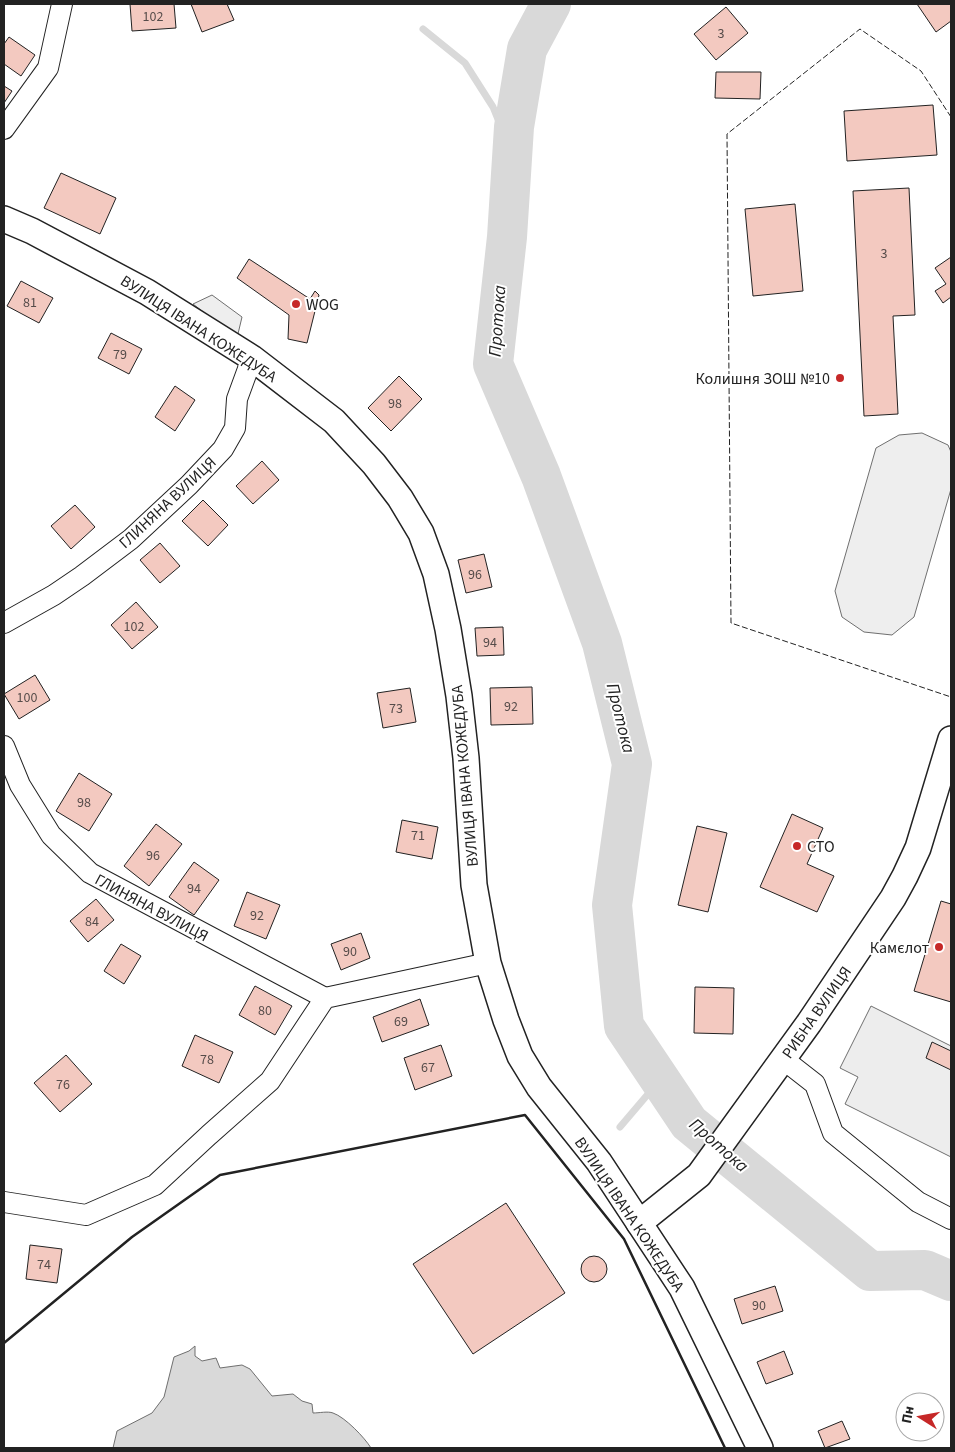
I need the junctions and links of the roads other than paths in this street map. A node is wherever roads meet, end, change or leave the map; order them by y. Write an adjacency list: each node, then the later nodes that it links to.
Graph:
1 (62, 4): 2 (street)
2 (4, 130)
3 (4, 220): 4 (street, ВУЛИЦЯ ІВАНА КОЖЕДУБА)
4 (252, 358): 5 (street, ГЛИНЯНА ВУЛИЦЯ); 8 (street, ВУЛИЦЯ ІВАНА КОЖЕДУБА)
5 (4, 623)
6 (951, 739): 10 (street, РИБНА ВУЛИЦЯ)
7 (4, 746): 9 (street, ГЛИНЯНА ВУЛИЦЯ)
8 (488, 963): 9 (street); 13 (street, ВУЛИЦЯ ІВАНА КОЖЕДУБА)
9 (325, 998): 11 (street)
10 (783, 1059): 12 (street); 13 (street, РИБНА ВУЛИЦЯ)
11 (4, 1202)
12 (951, 1219)
13 (639, 1223): 14 (street, ВУЛИЦЯ ІВАНА КОЖЕДУБА)
14 (760, 1448)

